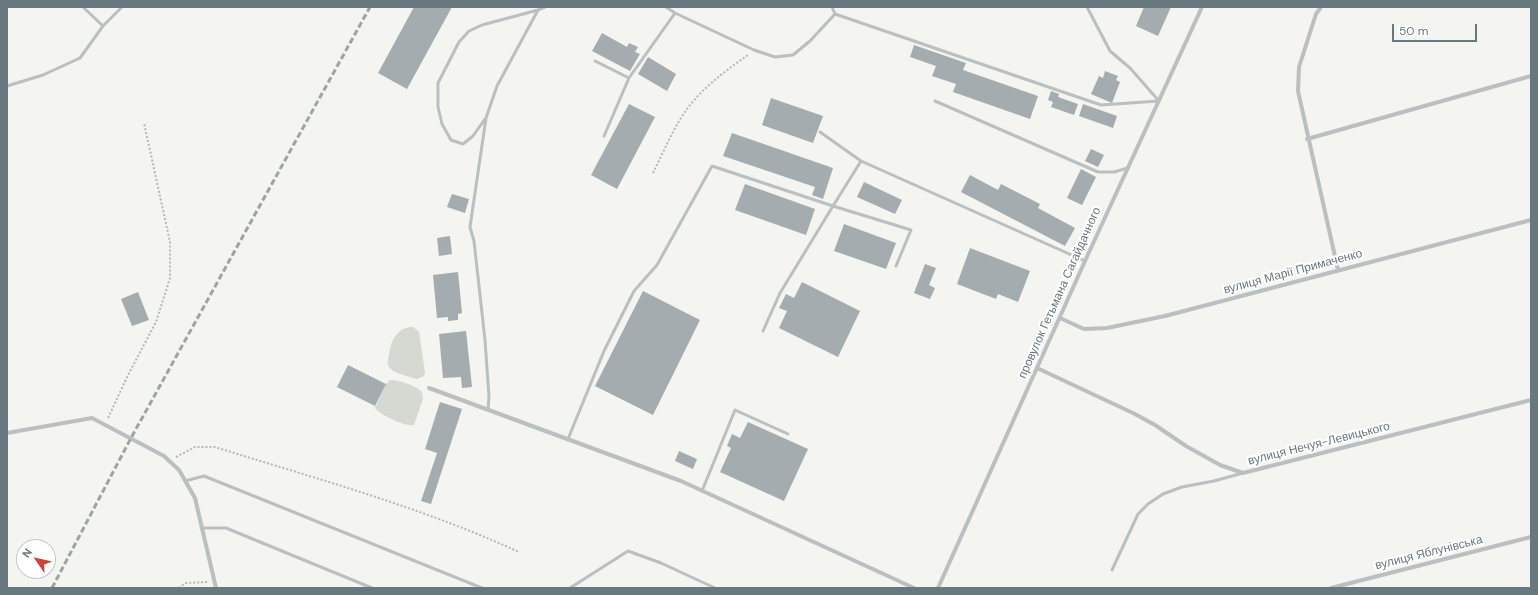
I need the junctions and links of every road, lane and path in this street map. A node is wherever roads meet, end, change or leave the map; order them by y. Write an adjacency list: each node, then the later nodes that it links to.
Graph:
1 (83, 7): 12 (lane)
2 (122, 7): 12 (lane)
3 (545, 7): 9 (lane)
4 (666, 7): 10 (lane)
5 (832, 7): 11 (lane)
6 (1087, 7): 19 (lane)
7 (1202, 7): 19 (street, провулок Гетьмана Сагайдачного)
8 (1321, 7): 24 (street)
9 (538, 10): 20 (lane); 20 (lane)
10 (675, 13): 13 (lane); 16 (lane)
11 (835, 14): 13 (lane); 19 (lane)
12 (103, 26): 17 (lane)
13 (754, 50): 27 (path)
14 (595, 61): 16 (lane)
15 (1531, 76): 24 (street)
16 (629, 78): 23 (lane)
17 (7, 86)
18 (935, 101): 26 (lane)
19 (1159, 101): 26 (street, провулок Гетьмана Сагайдачного)
20 (486, 118): 38 (lane)
21 (144, 123): 39 (path)
22 (820, 132): 25 (lane)
23 (604, 136)
24 (1307, 139): 32 (street)
25 (861, 160): 28 (lane); 30 (lane)
26 (1128, 168): 30 (street, провулок Гетьмана Сагайдачного)
27 (653, 173)
28 (833, 206): 31 (lane); 34 (lane); 42 (lane)
29 (1531, 220): 32 (street, вулиця Марії Примаченко)
30 (1085, 261): 33 (street, провулок Гетьмана Сагайдачного)
31 (896, 266)
32 (1338, 270): 33 (street, вулиця Марії Примаченко)
33 (1060, 318): 35 (street, провулок Гетьмана Сагайдачного)
34 (764, 331)
35 (1037, 368): 44 (street, вулиця Нечуя-Левицького); 59 (street, провулок Гетьмана Сагайдачного)
36 (429, 388): 38 (street)
37 (1531, 400): 44 (street, вулиця Нечуя-Левицького)
38 (488, 409): 42 (street)
39 (105, 424): 40 (street); 43 (street)
40 (7, 433)
41 (788, 434): 46 (lane)
42 (568, 439): 46 (street)
43 (169, 460): 45 (street); 49 (path)
44 (1242, 473): 50 (lane)
45 (185, 481): 47 (street); 55 (lane)
46 (702, 491): 58 (street)
47 (201, 528): 51 (street); 54 (lane)
48 (1531, 537): 60 (street, вулиця Яблунівська)
49 (519, 552)
50 (1112, 570)
51 (214, 581): 52 (path); 53 (street)
52 (179, 588)
53 (216, 588)
54 (372, 588)
55 (482, 588)
56 (570, 588): 57 (lane)
57 (715, 588)
58 (914, 588)
59 (938, 588)
60 (1332, 588)

